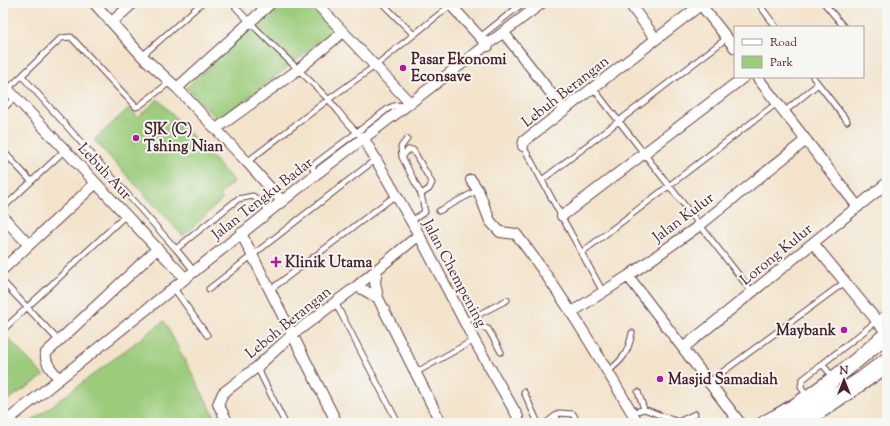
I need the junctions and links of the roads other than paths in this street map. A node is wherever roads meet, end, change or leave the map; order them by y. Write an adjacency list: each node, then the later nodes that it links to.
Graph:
1 (94, 3): 15 (street)
2 (133, 3): 15 (street)
3 (202, 3): 27 (lane)
4 (232, 3): 16 (lane)
5 (271, 3): 16 (street)
6 (316, 3): 19 (street)
7 (382, 3): 21 (lane)
8 (523, 3): 22 (lane)
9 (542, 3): 20 (street, Jalan Tengku Badar)
10 (758, 3): 17 (lane)
11 (824, 3): 18 (lane)
12 (451, 4): 21 (lane); 22 (street)
13 (630, 4): 24 (street)
14 (702, 4): 23 (street); 24 (street, Lebuh Berangan)
15 (112, 22): 27 (street)
16 (249, 22): 29 (lane); 35 (street)
17 (775, 26)
18 (843, 26)
19 (343, 32): 28 (street); 29 (street)
20 (504, 33): 25 (street, Jalan Tengku Badar); 43 (street)
21 (413, 34): 28 (lane)
22 (480, 37): 25 (street)
23 (727, 38): 26 (street); 45 (lane)
24 (656, 39): 37 (street, Lebuh Berangan)
25 (488, 46): 41 (street, Jalan Tengku Badar)
26 (734, 47)
27 (142, 56): 35 (street)
28 (375, 66): 39 (lane); 41 (street)
29 (299, 69): 39 (lane); 47 (street)
30 (22, 76): 35 (lane); 36 (lane); 82 (lane)
31 (743, 78): 54 (street)
32 (758, 78): 40 (street)
33 (814, 78): 34 (lane)
34 (818, 84): 44 (lane); 46 (lane)
35 (173, 85): 47 (street)
36 (6, 86): 38 (street, Lebuh Aur)
37 (593, 88): 43 (street, Lebuh Berangan); 45 (lane)
38 (16, 97): 42 (lane); 52 (street, Lebuh Aur)
39 (328, 99): 48 (lane); 57 (lane)
40 (777, 103): 44 (street); 63 (lane)
41 (407, 105): 48 (street, Jalan Tengku Badar)
42 (3, 109)
43 (564, 110): 51 (street, Lebuh Berangan)
44 (784, 112): 50 (street)
45 (619, 121): 54 (lane); 59 (lane)
46 (847, 121)
47 (216, 129): 57 (street)
48 (360, 135): 56 (street, Jalan Chempening); 67 (street, Jalan Tengku Badar)
49 (407, 139): 55 (lane)
50 (806, 140): 68 (street); 76 (street, Jalan Kulur)
51 (523, 146): 59 (lane, Lebuh Berangan)
52 (65, 150): 60 (lane); 61 (street, Lebuh Aur)
53 (3, 152): 60 (lane)
54 (644, 153): 63 (lane); 73 (street)
55 (402, 157): 65 (lane); 65 (lane)
56 (376, 159): 66 (street, Jalan Chempening); 84 (lane)
57 (247, 162): 67 (street)
58 (471, 180): 64 (street)
59 (542, 180): 73 (lane, Lebuh Berangan)
60 (31, 182): 69 (lane)
61 (96, 183): 72 (street, Lebuh Aur); 80 (street)
62 (887, 183): 68 (street, Lorong Kulur)
63 (669, 186): 76 (lane); 83 (lane)
64 (478, 190): 71 (lane); 103 (street)
65 (421, 194): 75 (lane)
66 (396, 196): 75 (street, Jalan Chempening); 95 (lane)
67 (282, 201): 70 (street, Jalan Tengku Badar)
68 (858, 207): 79 (street, Lorong Kulur)
69 (3, 208)
70 (270, 211): 77 (street, Jalan Tengku Badar); 82 (lane)
71 (439, 211)
72 (126, 215): 81 (street, Lebuh Aur); 101 (lane)
73 (562, 216): 83 (lane, Lebuh Berangan)
74 (3, 217): 80 (street)
75 (411, 221): 78 (street, Jalan Chempening)
76 (700, 225): 88 (street, Jalan Kulur); 97 (lane)
77 (241, 233): 84 (street); 87 (street, Jalan Tengku Badar)
78 (419, 235): 86 (street, Leboh Berangan); 105 (street, Jalan Chempening)
79 (813, 243): 91 (street); 97 (street, Lorong Kulur)
80 (29, 245): 85 (street)
81 (158, 249): 89 (street, Lebuh Aur); 112 (street)
82 (176, 249): 87 (lane)
83 (582, 253): 96 (lane, Lebuh Berangan)
84 (252, 255): 94 (lane); 95 (street)
85 (3, 269)
86 (377, 270): 92 (street, Leboh Berangan); 98 (street)
87 (194, 271): 89 (street, Jalan Tengku Badar)
88 (628, 276): 96 (street, Jalan Kulur); 113 (street)
89 (185, 278): 93 (street, Jalan Tengku Badar)
90 (3, 282): 101 (lane)
91 (845, 282): 104 (street); 123 (lane)
92 (357, 286): 98 (street); 100 (street, Leboh Berangan)
93 (173, 287): 109 (lane); 122 (street, Jalan Tengku Badar)
94 (208, 289)
95 (270, 290): 110 (street)
96 (603, 292): 103 (street, Jalan Kulur)
97 (752, 292): 113 (street, Lorong Kulur)
98 (378, 298): 120 (street)
99 (507, 300): 105 (lane)
100 (335, 302): 110 (street, Leboh Berangan); 135 (lane)
101 (27, 307): 106 (lane); 112 (lane)
102 (887, 310): 104 (lane)
103 (572, 312): 119 (street)
104 (877, 321): 108 (street); 116 (lane)
105 (466, 324): 111 (street, Jalan Chempening); 114 (lane)
106 (5, 328)
107 (632, 333): 119 (lane)
108 (887, 334): 121 (main road)
109 (207, 335)
110 (292, 335): 117 (street, Leboh Berangan); 134 (street)
111 (474, 340): 120 (lane); 137 (street, Jalan Chempening)
112 (59, 341): 122 (street)
113 (683, 348): 123 (street)
114 (501, 352)
115 (887, 360): 145 (main road)
116 (822, 364): 121 (lane); 126 (lane)
117 (257, 367): 132 (street, Leboh Berangan); 133 (lane)
118 (887, 371): 146 (lane)
119 (607, 372): 128 (street)
120 (415, 373): 136 (street)
121 (834, 378): 126 (main road)
122 (59, 379): 131 (street, Jalan Tengku Badar)
123 (709, 382): 143 (street)
124 (524, 392): 138 (lane)
125 (638, 392): 127 (lane)
126 (808, 397): 144 (main road)
127 (644, 408): 128 (lane); 129 (lane)
128 (632, 413): 142 (street)
129 (695, 414)
130 (556, 416): 139 (lane); 140 (lane); 141 (lane)
131 (4, 423)
132 (228, 423)
133 (286, 423)
134 (337, 423)
135 (398, 423)
136 (441, 423)
137 (518, 423)
138 (538, 423)
139 (546, 423)
140 (559, 423)
141 (578, 423)
142 (638, 423)
143 (740, 423)
144 (765, 423)
145 (792, 423)
146 (811, 423)

